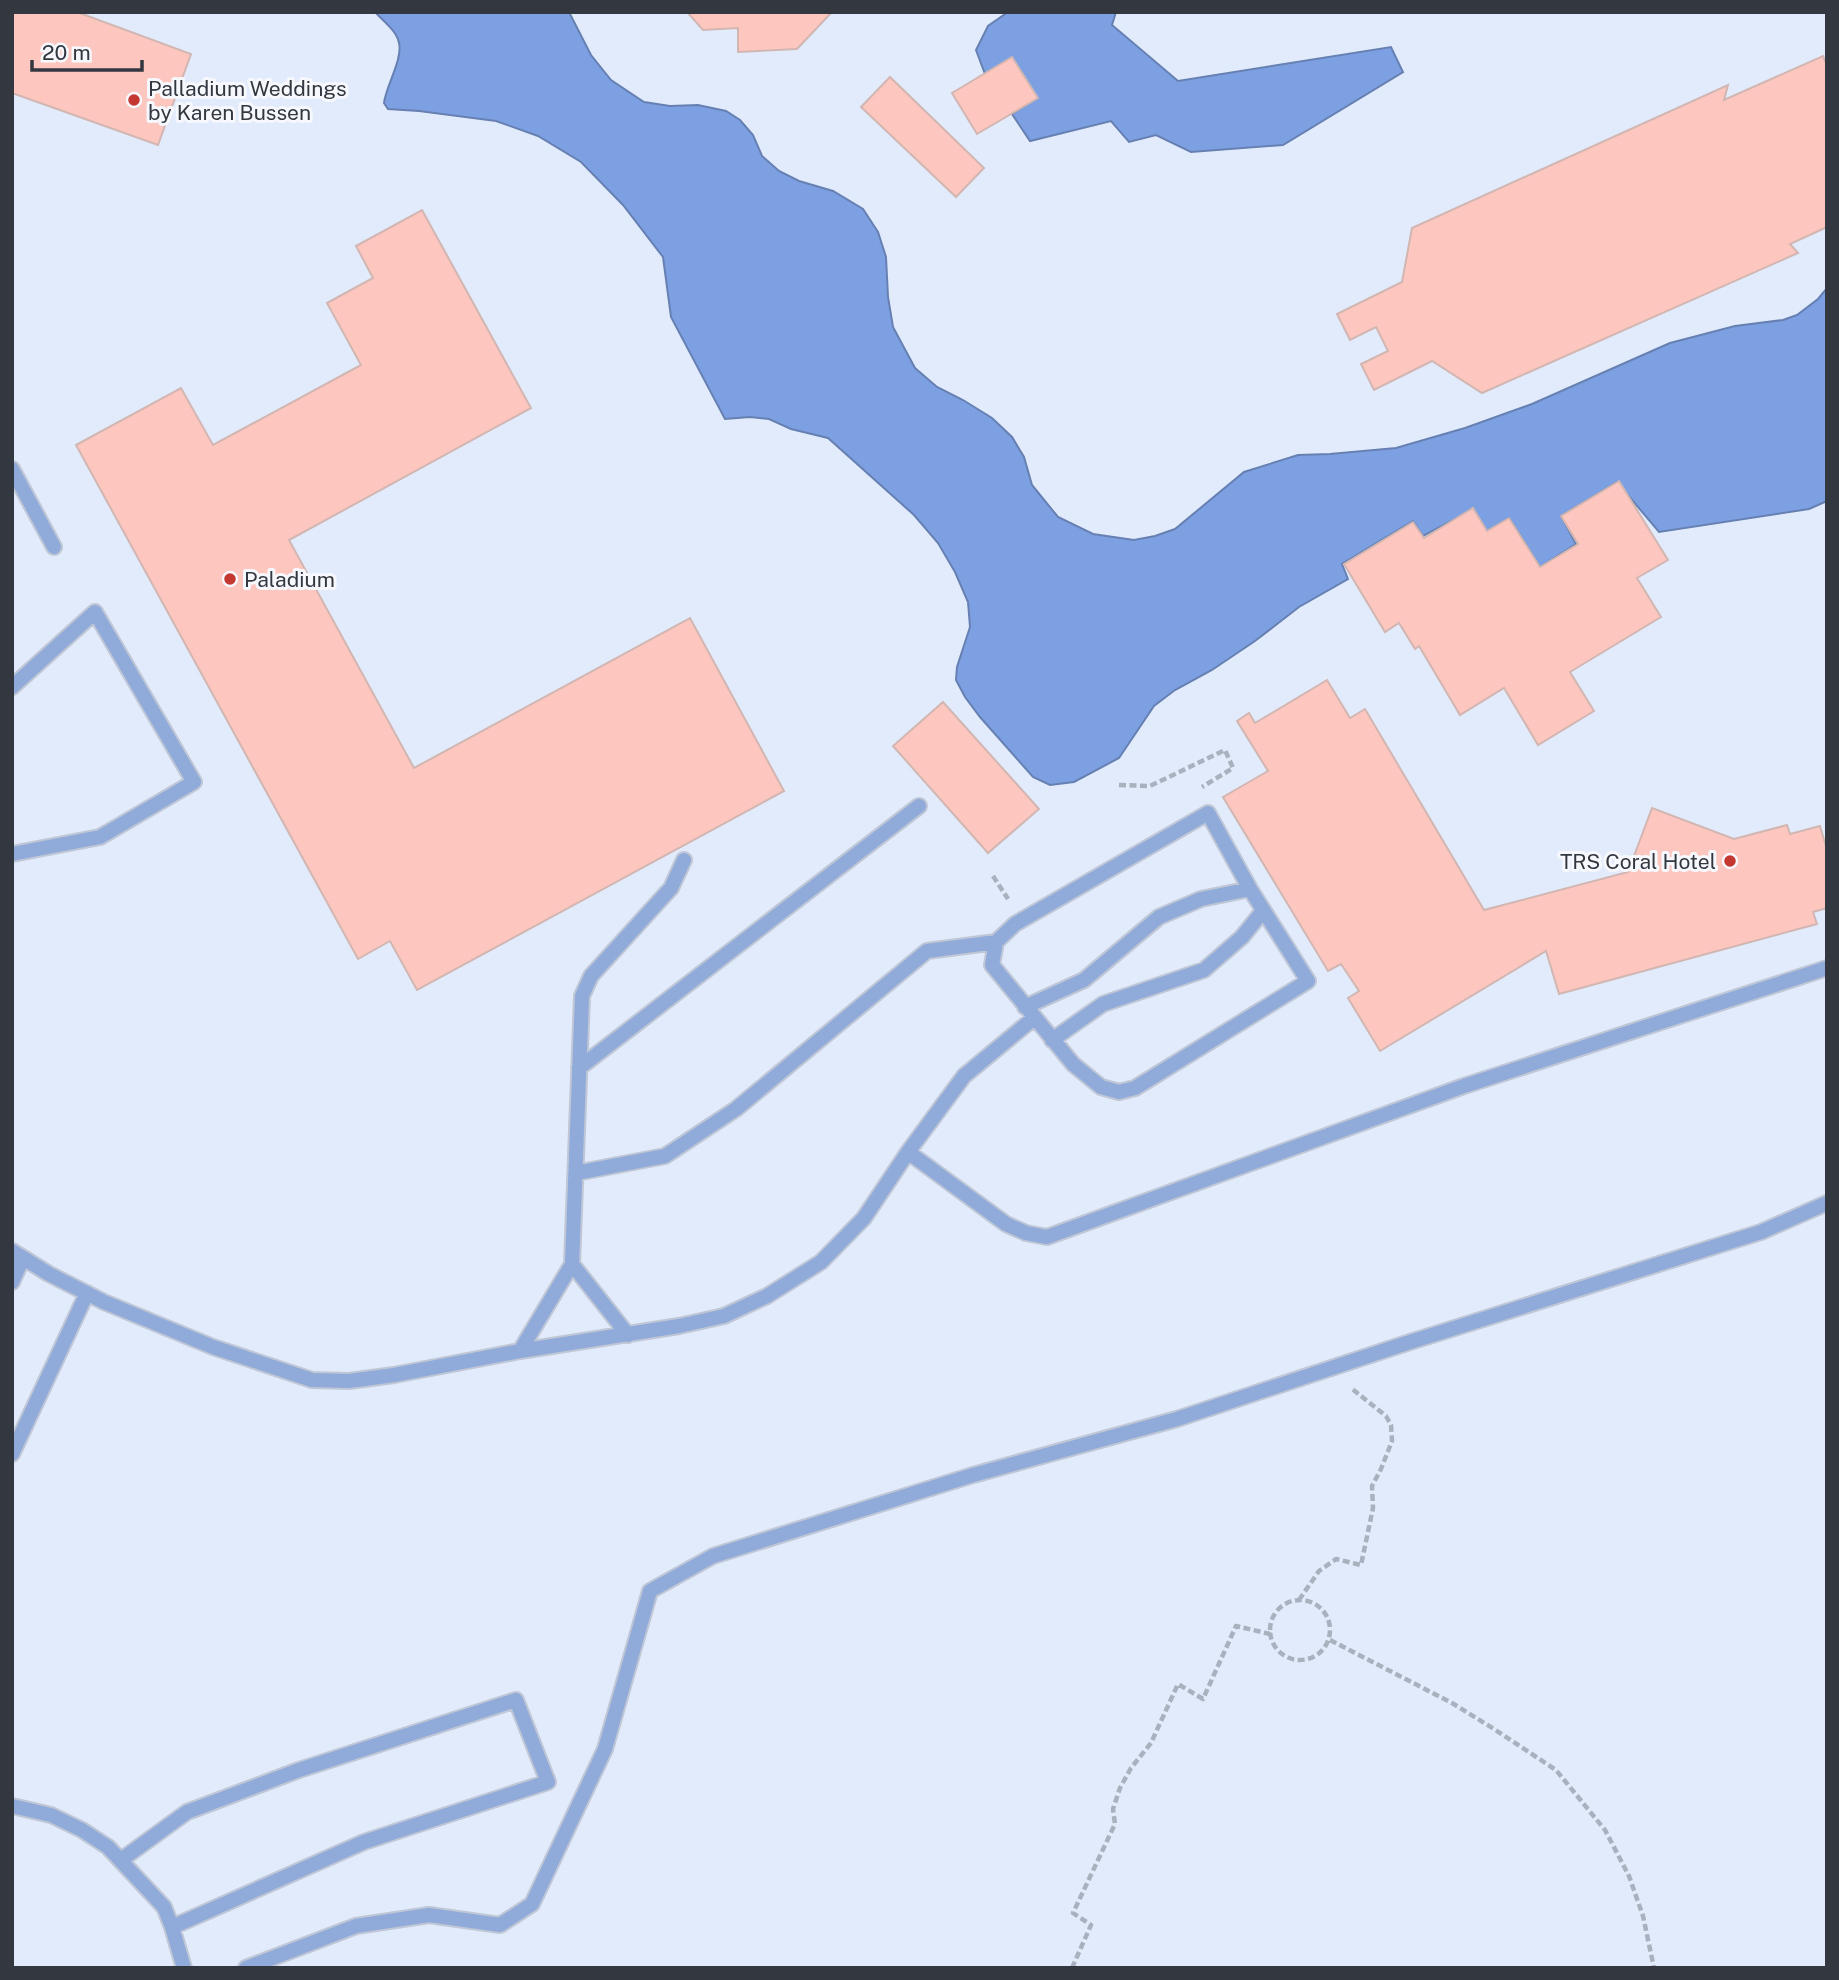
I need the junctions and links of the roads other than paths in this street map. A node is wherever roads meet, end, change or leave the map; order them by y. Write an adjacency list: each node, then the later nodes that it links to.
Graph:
1 (12, 469): 2 (lane)
2 (54, 547)
3 (12, 687): 5 (lane)
4 (919, 806): 13 (lane)
5 (12, 855)
6 (684, 860): 13 (lane)
7 (1250, 889): 8 (lane); 9 (lane); 11 (lane)
8 (1263, 911): 12 (lane); 12 (lane)
9 (996, 942): 11 (lane); 15 (lane)
10 (1827, 968): 14 (lane)
11 (1030, 1013): 12 (lane); 14 (lane)
12 (1052, 1040)
13 (579, 1068): 15 (lane)
14 (908, 1152): 21 (lane)
15 (576, 1173): 18 (lane)
16 (1827, 1203): 28 (lane)
17 (18, 1255): 19 (lane); 20 (lane)
18 (572, 1264): 21 (lane); 22 (lane)
19 (12, 1282)
20 (87, 1293): 22 (lane); 23 (lane)
21 (628, 1335): 22 (lane)
22 (520, 1352)
23 (12, 1454)
24 (12, 1806): 25 (lane)
25 (121, 1860): 26 (lane); 26 (lane)
26 (172, 1927): 27 (lane)
27 (184, 1968)
28 (246, 1968)

